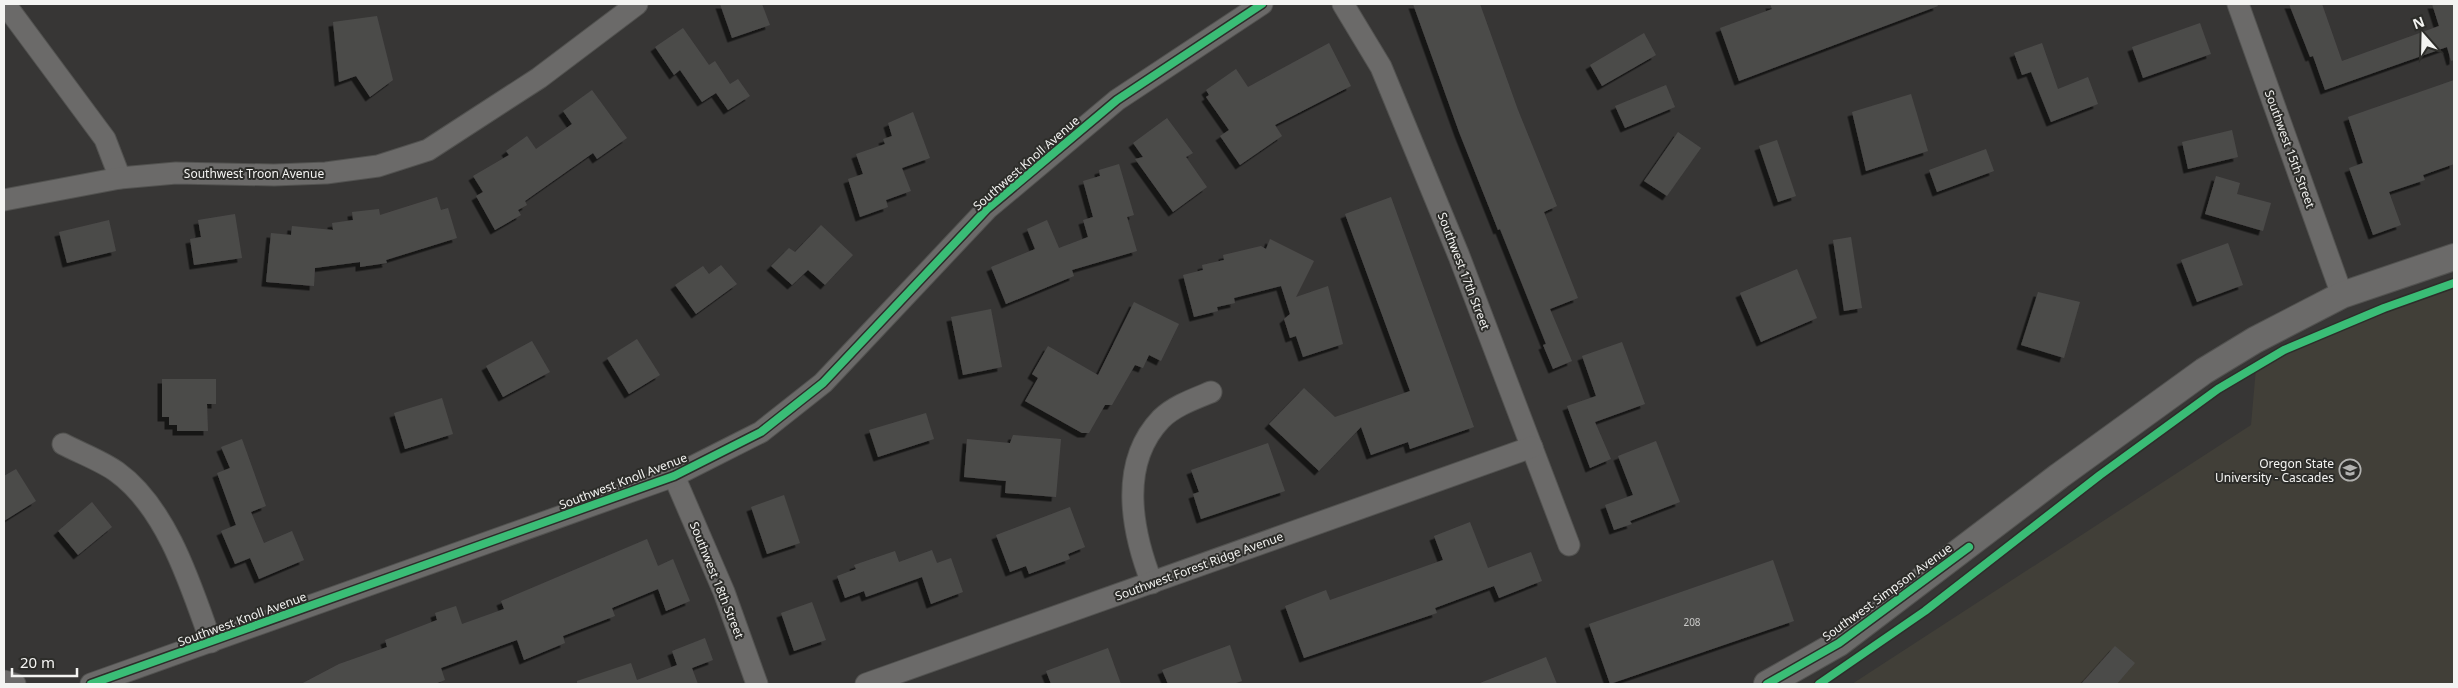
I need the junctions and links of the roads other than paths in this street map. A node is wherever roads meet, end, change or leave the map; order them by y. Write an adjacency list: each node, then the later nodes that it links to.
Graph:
1 (6, 4): 6 (street)
2 (637, 4): 6 (street, Southwest Troon Avenue)
3 (1262, 4): 13 (street, Southwest Knoll Avenue)
4 (1343, 4): 12 (street, Southwest 17th Street)
5 (2238, 4): 9 (street, Southwest 15th Street)
6 (120, 178): 7 (street, Southwest Troon Avenue)
7 (4, 200)
8 (2454, 256): 9 (street, Southwest Simpson Avenue)
9 (2342, 295): 22 (street, Southwest Simpson Avenue)
10 (1211, 392): 15 (street)
11 (63, 444): 16 (street)
12 (1532, 447): 14 (street, Southwest 17th Street); 15 (street, Southwest Forest Ridge Avenue)
13 (674, 476): 16 (street, Southwest Knoll Avenue); 20 (street, Southwest 18th Street)
14 (1569, 546)
15 (1152, 583): 21 (street, Southwest Forest Ridge Avenue)
16 (211, 642): 19 (street, Southwest Knoll Avenue)
17 (4, 681): 18 (street)
18 (15, 684)
19 (91, 684)
20 (757, 684)
21 (866, 684)
22 (1767, 684)

